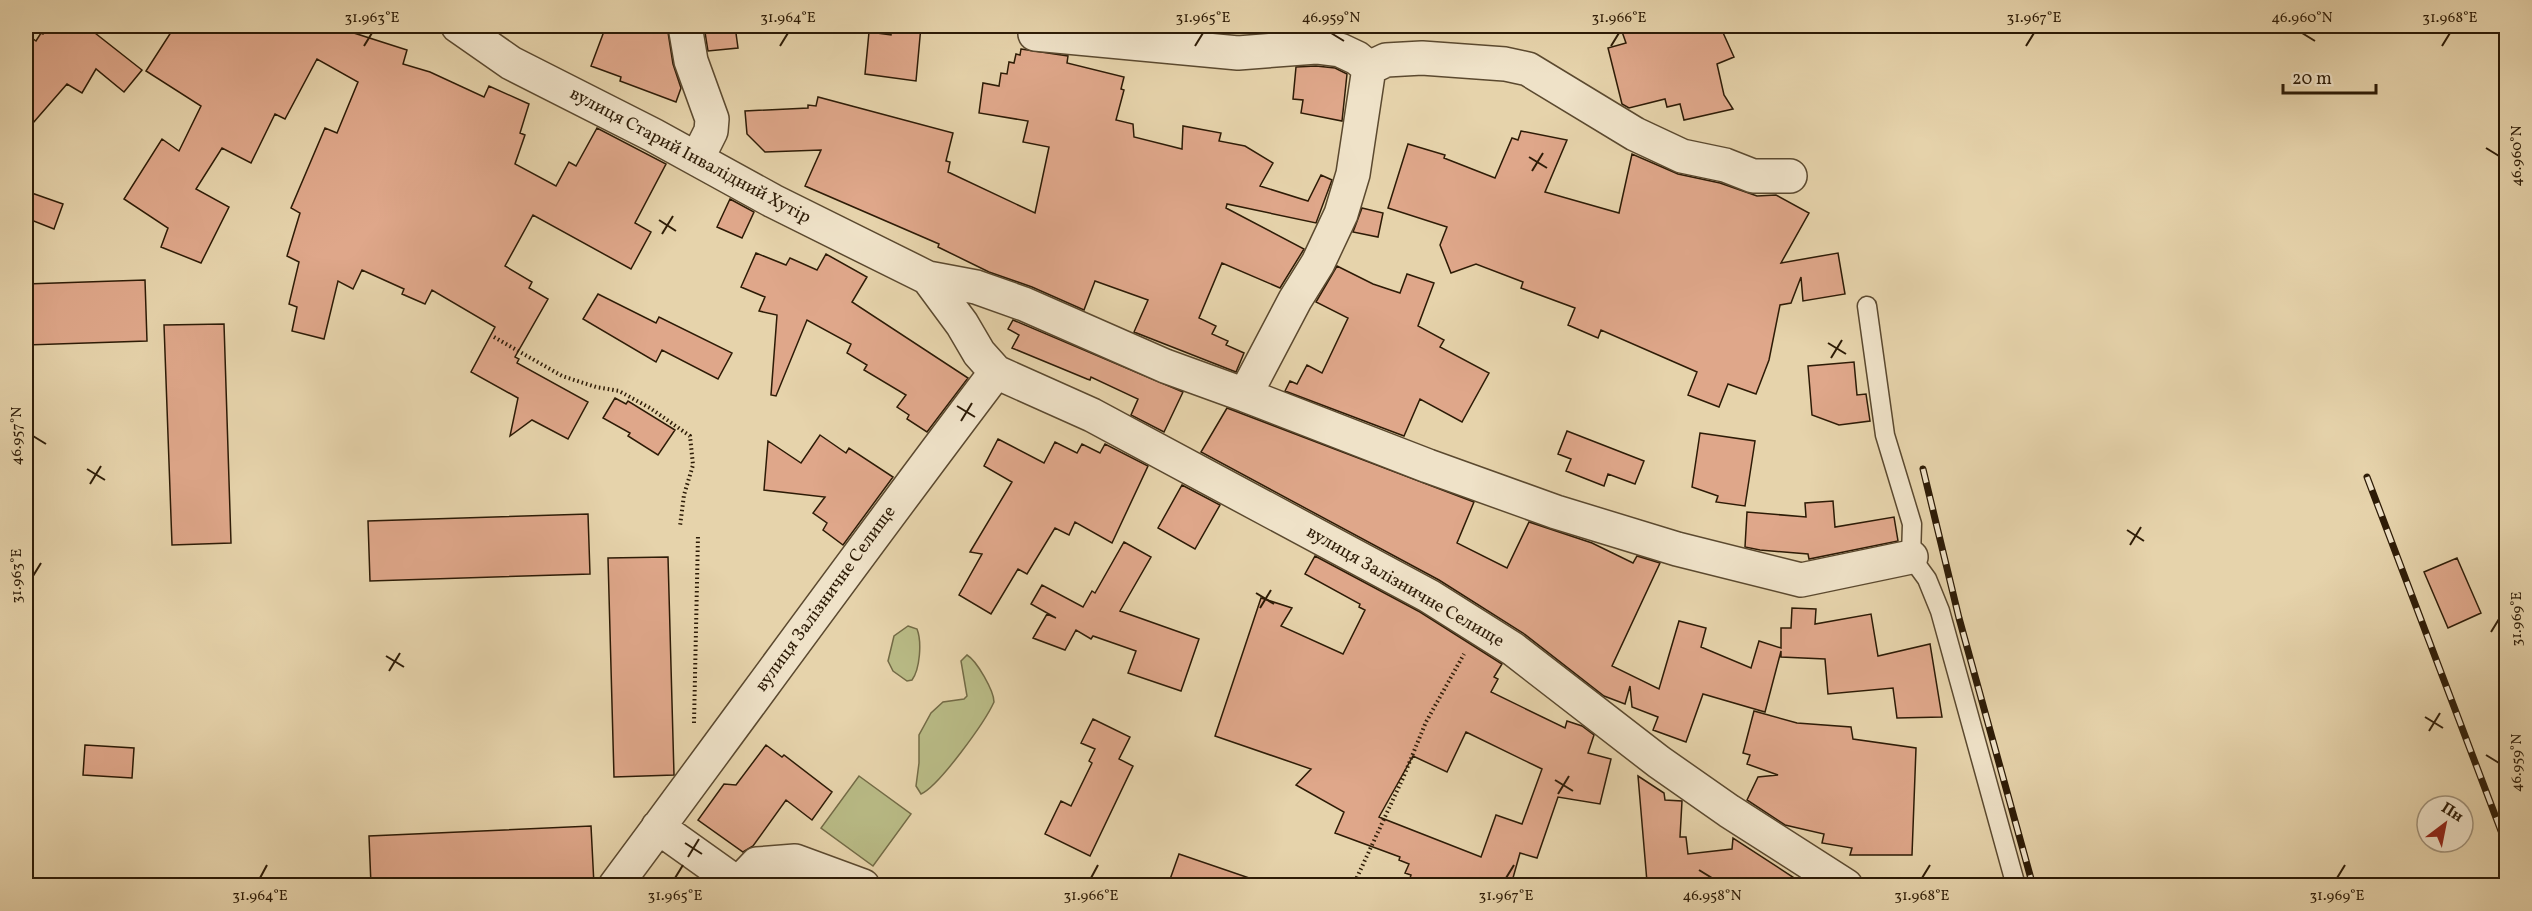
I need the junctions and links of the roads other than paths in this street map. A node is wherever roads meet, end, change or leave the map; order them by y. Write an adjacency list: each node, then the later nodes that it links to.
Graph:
1 (458, 26): 5 (street, вулиця Старий Інвалідний Хутір)
2 (685, 26): 5 (street)
3 (1035, 34): 4 (street)
4 (1369, 68): 6 (street); 10 (street)
5 (697, 159): 7 (street, вулиця Старий Інвалідний Хутір)
6 (1790, 176)
7 (928, 278): 9 (street, вулиця Залізничне Селище); 10 (street)
8 (1867, 306): 11 (lane)
9 (996, 372): 12 (street, вулиця Залізничне Селище); 16 (street, вулиця Залізничне Селище)
10 (1245, 395): 11 (street)
11 (1911, 557): 17 (lane)
12 (658, 827): 13 (street, вулиця Залізничне Селище); 14 (street)
13 (615, 885)
14 (738, 885): 15 (street)
15 (863, 885)
16 (1846, 885)
17 (2016, 885)

